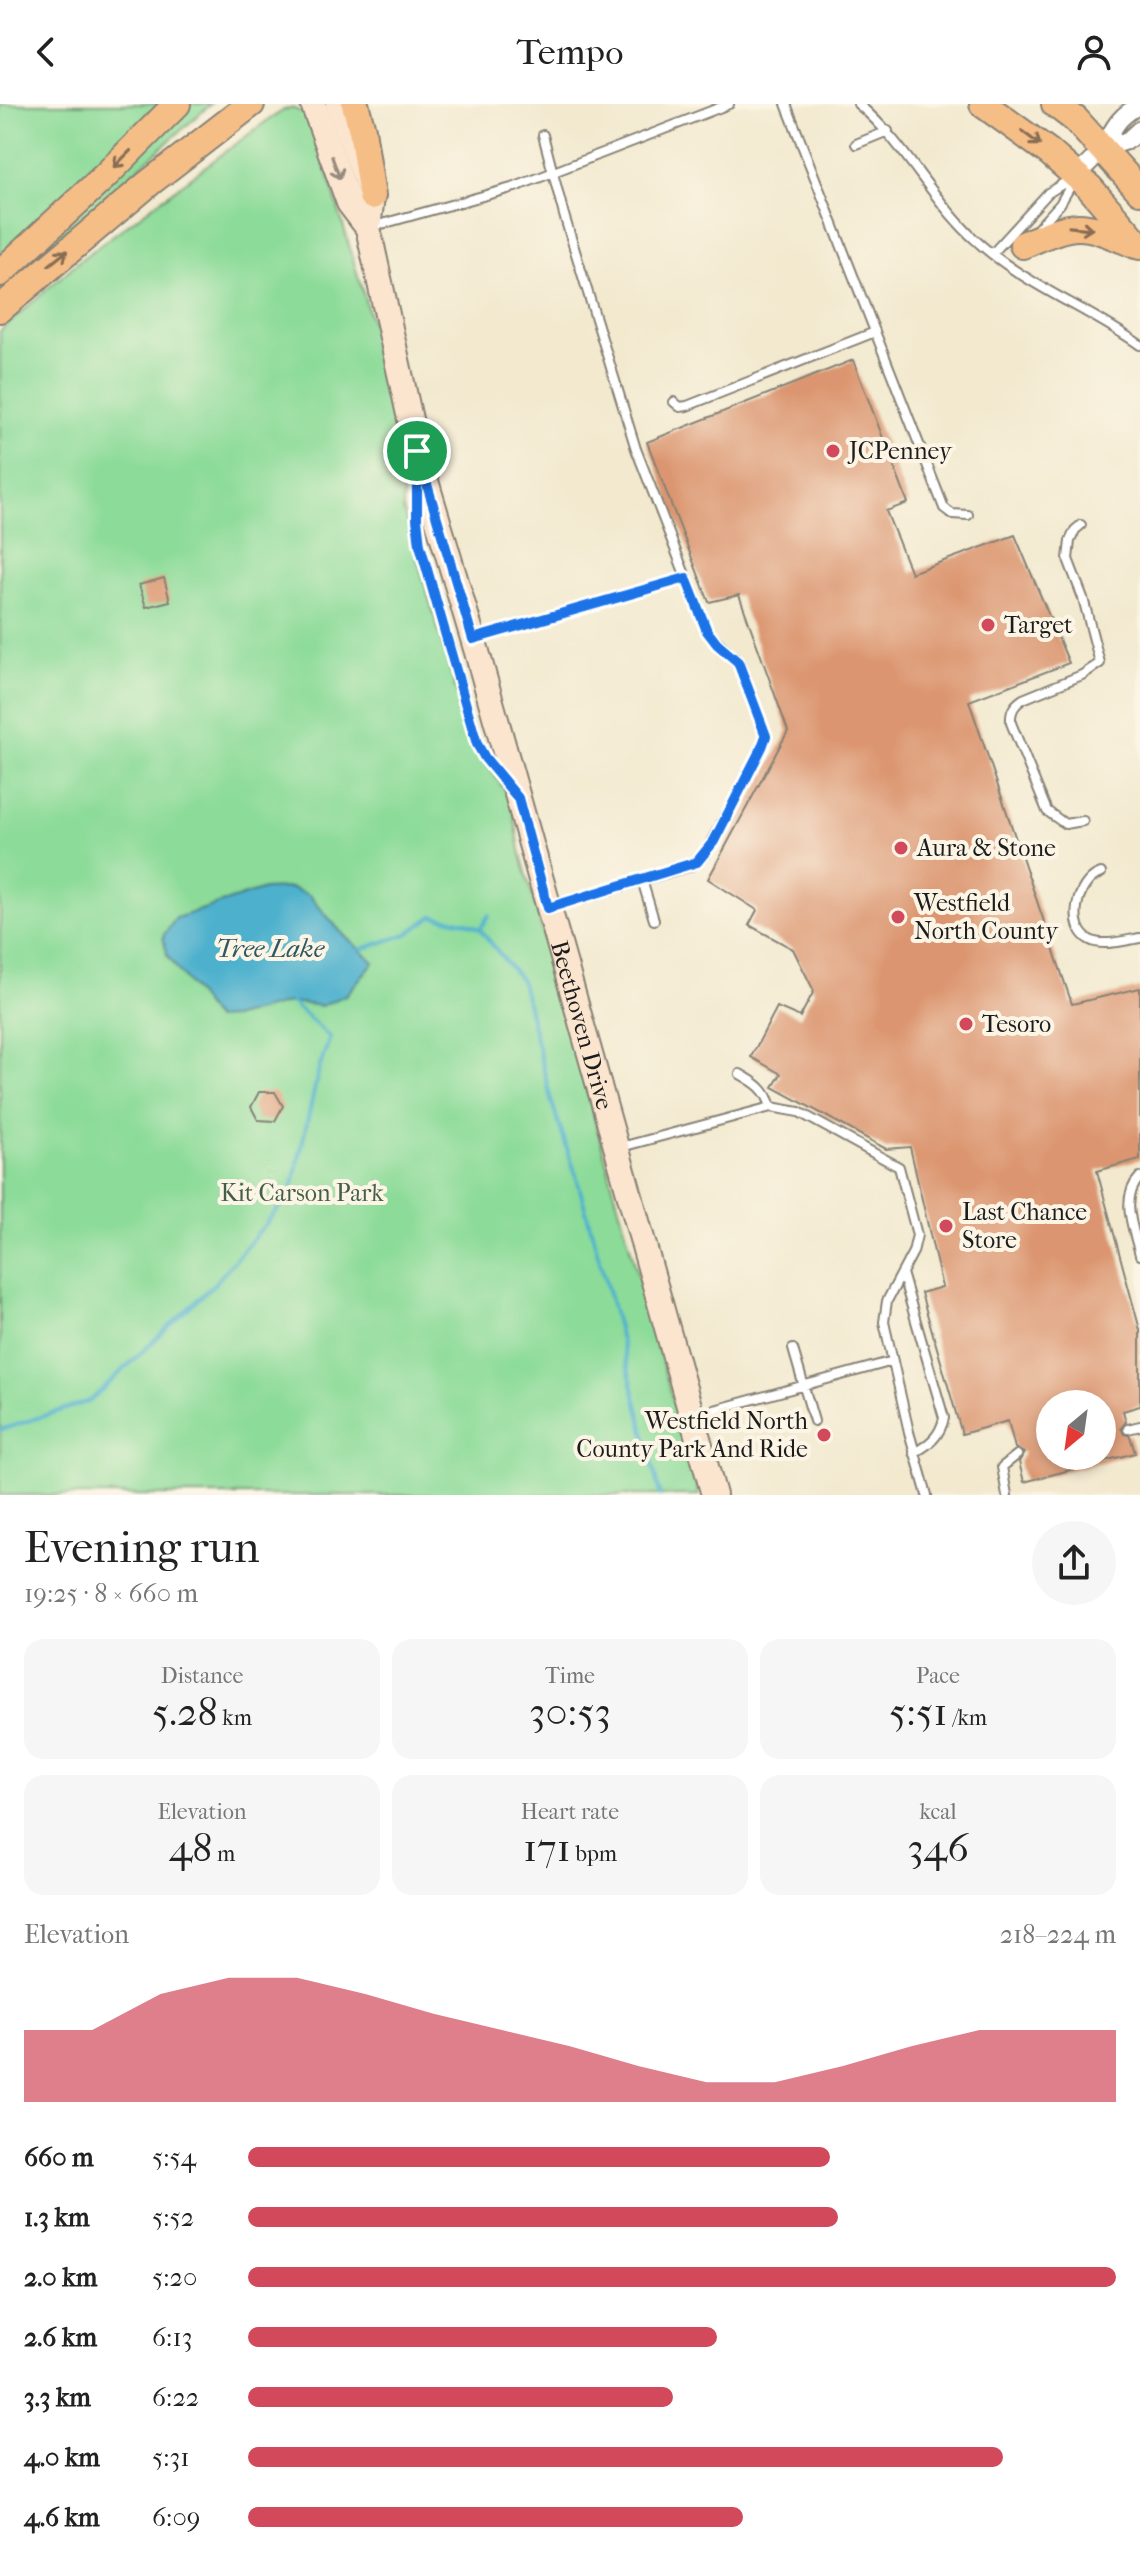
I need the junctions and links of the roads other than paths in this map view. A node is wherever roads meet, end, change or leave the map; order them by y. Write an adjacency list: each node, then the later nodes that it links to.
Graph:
1 (177, 104): 26 (main road, one-way to 26)
2 (251, 104): 27 (main road, one-way to 2)
3 (313, 104): 21 (main road, Beethoven Drive, one-way to 21)
4 (338, 104): 20 (main road, Beethoven Drive)
5 (355, 104): 20 (main road)
6 (729, 104): 17 (lane)
7 (786, 104): 28 (lane)
8 (858, 104): 13 (lane)
9 (983, 104): 18 (main road, one-way to 18)
10 (1055, 104): 16 (main road)
11 (1140, 105): 16 (street)
12 (1140, 129): 16 (street)
13 (888, 131): 15 (lane); 24 (lane)
14 (543, 135): 17 (lane)
15 (856, 144)
16 (1102, 149): 18 (street); 19 (main road)
17 (552, 172): 21 (lane); 34 (lane)
18 (1076, 175): 22 (lane); 23 (main road); 24 (lane)
19 (1140, 191)
20 (372, 196): 21 (main road, Beethoven Drive)
21 (368, 228): 31 (main road, Beethoven Drive)
22 (1023, 245): 23 (main road, one-way to 23); 25 (lane)
23 (1140, 246)
24 (992, 254): 25 (lane)
25 (1004, 265): 29 (lane)
26 (0, 273)
27 (0, 309)
28 (875, 332): 30 (lane); 32 (lane)
29 (1140, 345)
30 (674, 402)
31 (417, 451): 35 (main road, Beethoven Drive); 36 (lane)
32 (968, 515)
33 (1081, 525): 37 (lane)
34 (686, 578): 35 (lane); 39 (lane)
35 (473, 639): 36 (main road, Beethoven Drive)
36 (518, 798): 40 (main road, Beethoven Drive)
37 (1083, 821)
38 (1101, 873): 42 (lane)
39 (642, 880): 40 (lane); 41 (lane)
40 (548, 908): 45 (main road, Beethoven Drive)
41 (654, 920)
42 (1140, 938)
43 (740, 1074): 44 (lane)
44 (771, 1107): 45 (lane); 48 (lane)
45 (616, 1148): 52 (main road, Beethoven Drive)
46 (1140, 1177): 47 (lane)
47 (1140, 1255)
48 (902, 1272): 50 (lane); 56 (lane)
49 (793, 1349): 51 (lane)
50 (893, 1361): 51 (lane); 56 (lane)
51 (803, 1386): 52 (lane); 53 (lane)
52 (692, 1416): 58 (main road, Beethoven Drive)
53 (814, 1421)
54 (1140, 1426): 55 (lane)
55 (1128, 1429)
56 (914, 1453): 59 (lane)
57 (1017, 1455): 60 (lane)
58 (714, 1495)
59 (927, 1495)
60 (1007, 1495)

